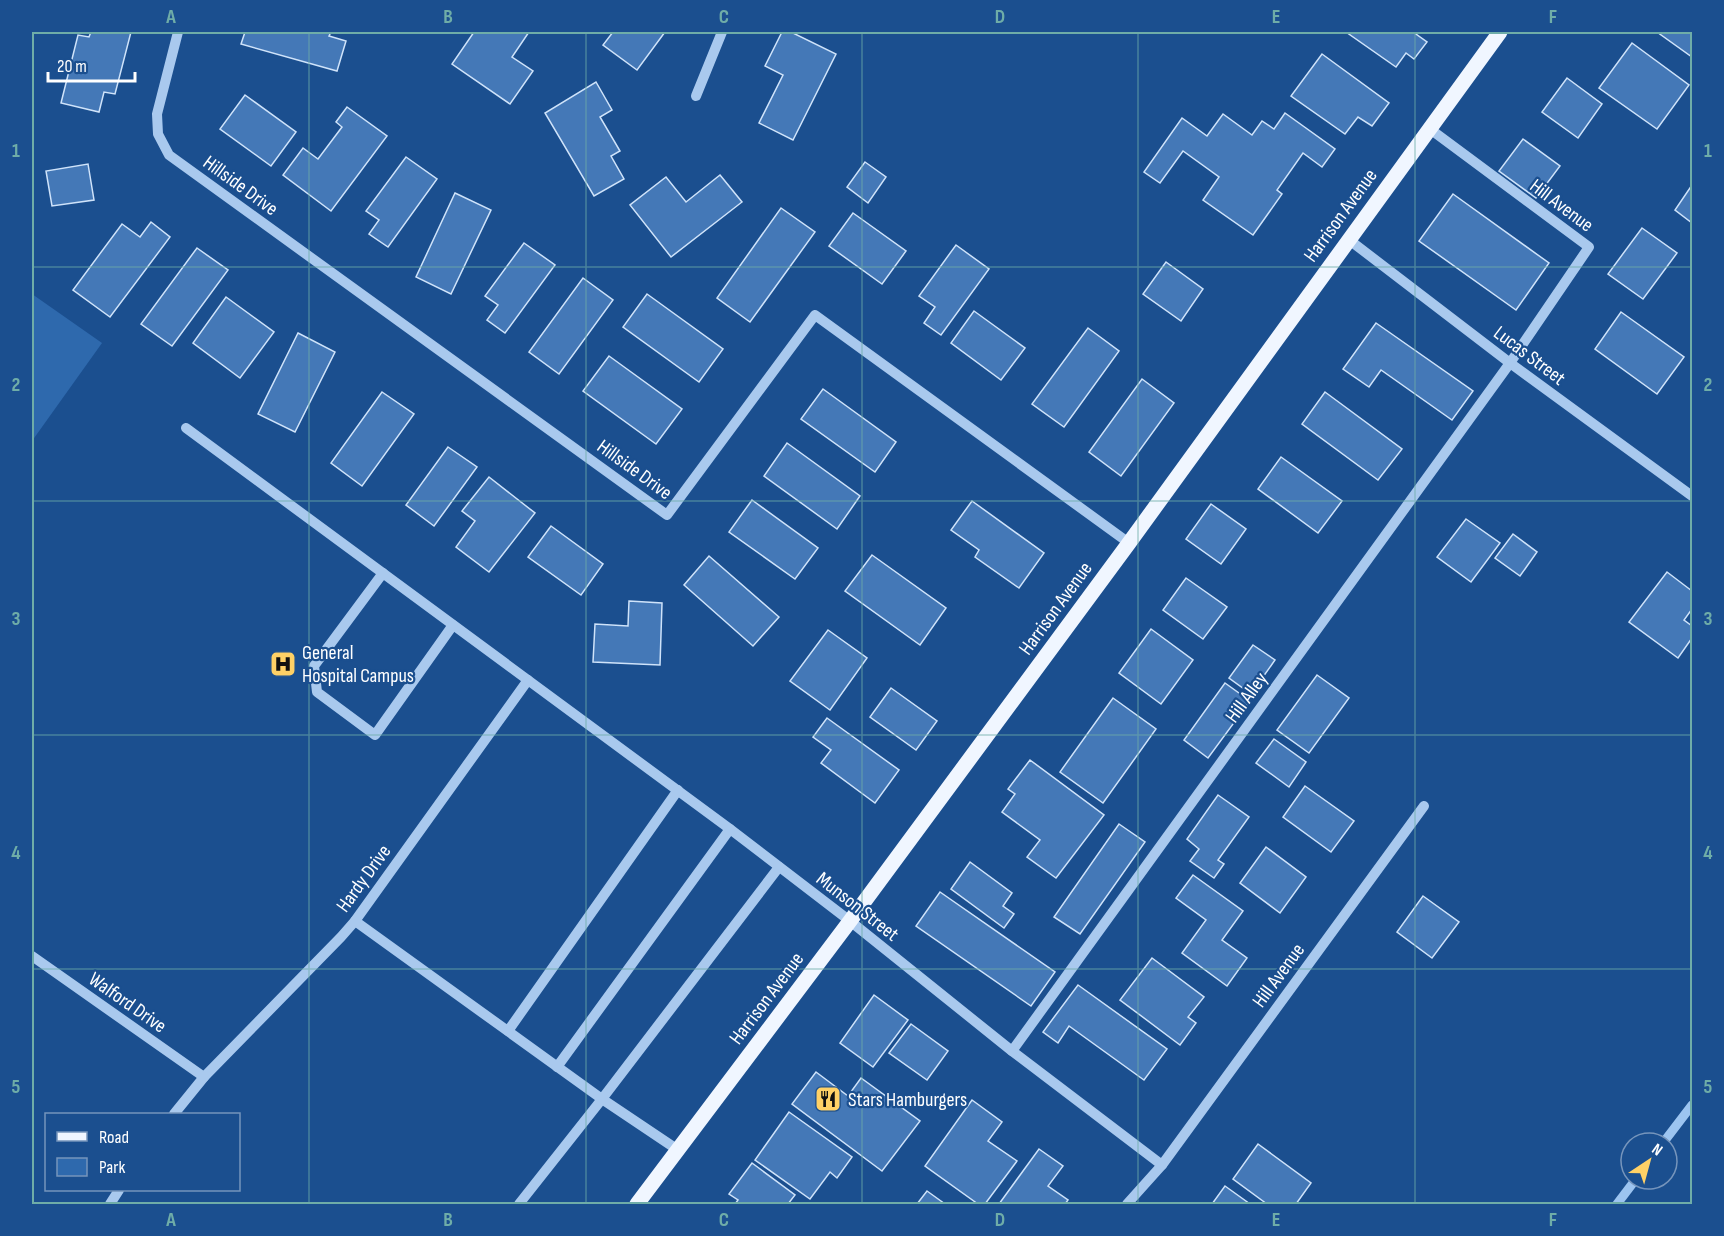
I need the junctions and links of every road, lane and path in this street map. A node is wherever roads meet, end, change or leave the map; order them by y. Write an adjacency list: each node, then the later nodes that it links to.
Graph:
1 (178, 32): 10 (street, Hillside Drive)
2 (722, 32): 4 (street)
3 (1500, 32): 5 (main road, Harrison Avenue)
4 (696, 96)
5 (1430, 129): 6 (main road, Harrison Avenue); 7 (street, Hill Avenue)
6 (1348, 238): 7 (street, Lucas Street); 10 (main road, Harrison Avenue)
7 (1510, 363): 9 (street, Lucas Street); 22 (street, Hill Alley)
8 (186, 428): 11 (street, Munson Street)
9 (1692, 496)
10 (1129, 543): 19 (main road, Harrison Avenue)
11 (384, 573): 12 (street, Munson Street); 12 (street)
12 (453, 624): 13 (street, Munson Street)
13 (528, 680): 14 (street, Munson Street); 18 (street, Hardy Drive)
14 (678, 790): 16 (street, Munson Street); 21 (street)
15 (1424, 806): 28 (street, Hill Avenue)
16 (730, 829): 17 (street, Munson Street); 23 (street)
17 (779, 867): 19 (street, Munson Street); 25 (street)
18 (355, 921): 21 (street); 24 (street, Hardy Drive)
19 (850, 921): 22 (street, Munson Street); 27 (main road, Harrison Avenue)
20 (32, 956): 24 (street, Walford Drive)
21 (508, 1031): 23 (street)
22 (1012, 1051): 28 (street, Munson Street)
23 (557, 1067): 25 (street)
24 (204, 1077): 26 (street, Hardy Drive)
25 (602, 1099): 27 (street); 31 (street)
26 (175, 1113)
27 (678, 1150): 32 (main road, Harrison Avenue)
28 (1162, 1166): 33 (street, Hill Avenue)
29 (118, 1191): 30 (street)
30 (110, 1204)
31 (519, 1204)
32 (637, 1204)
33 (1127, 1204)

